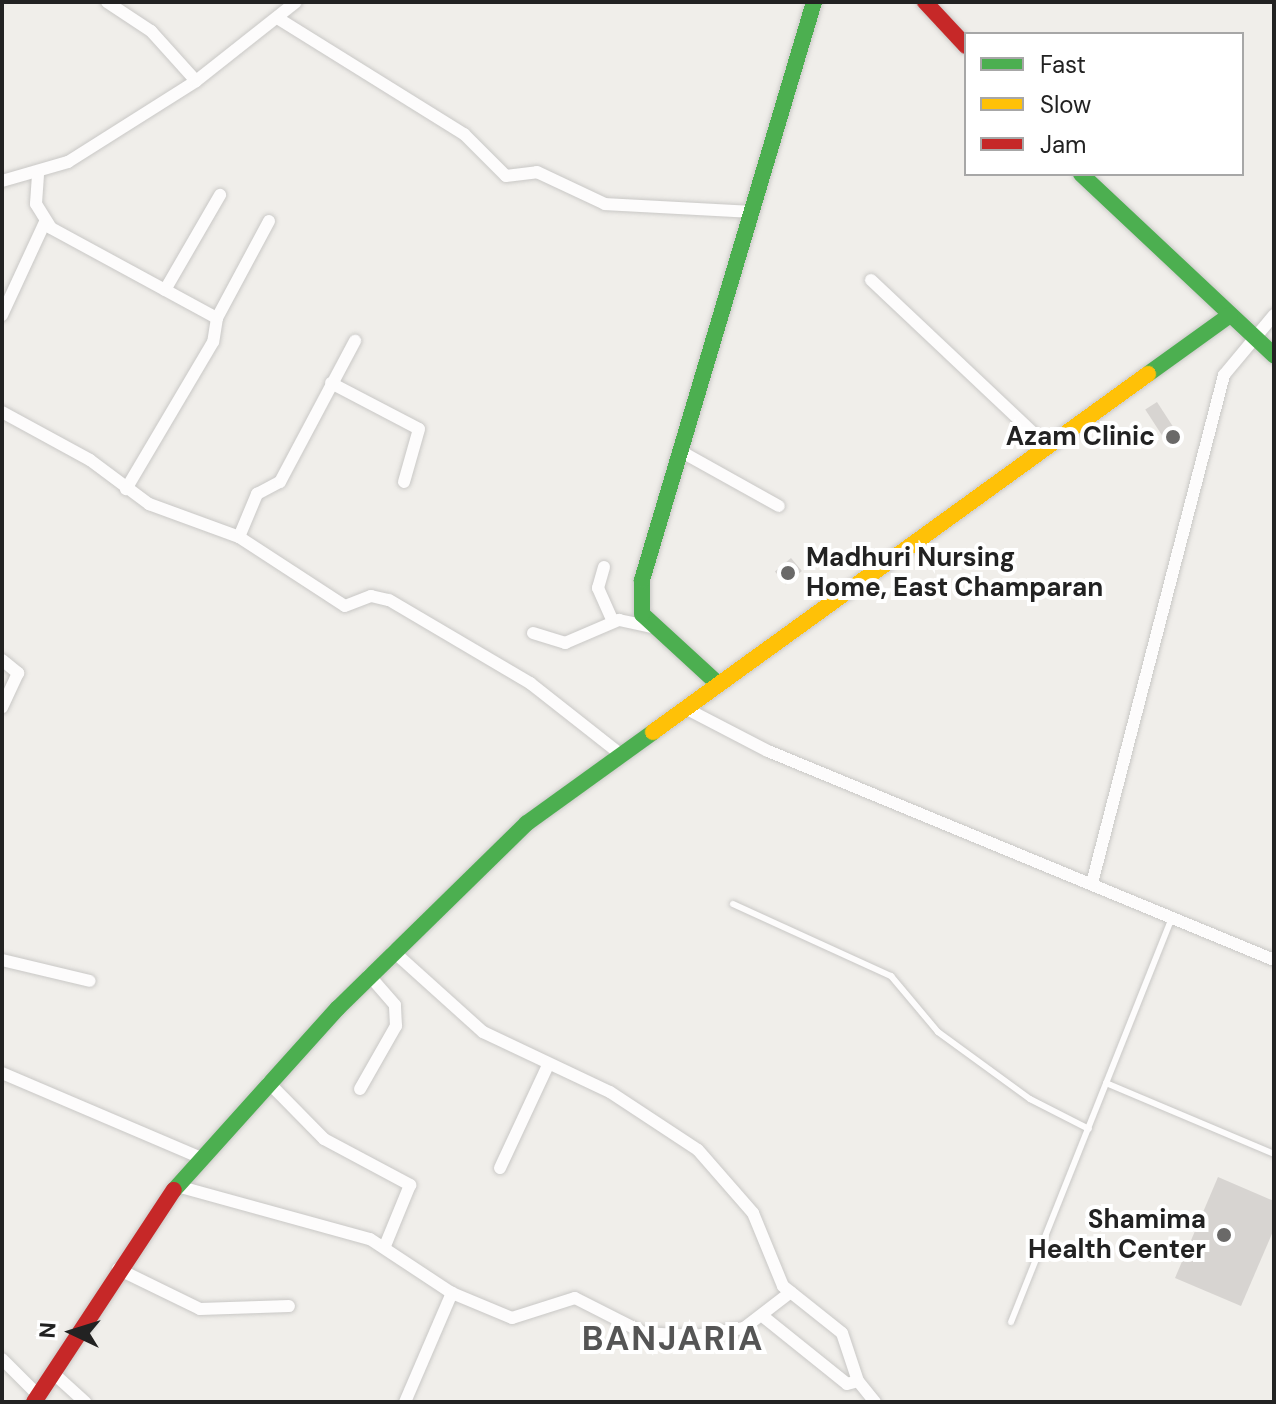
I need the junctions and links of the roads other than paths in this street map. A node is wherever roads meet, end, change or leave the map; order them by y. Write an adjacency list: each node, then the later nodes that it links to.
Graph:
1 (107, 2): 7 (street)
2 (296, 2): 5 (street)
3 (814, 2): 12 (street)
4 (925, 2): 6 (street)
5 (279, 19): 7 (street); 12 (street)
6 (964, 44)
7 (196, 81): 8 (street)
8 (38, 175): 10 (street); 14 (street)
9 (1083, 176): 18 (street)
10 (2, 181)
11 (220, 195): 16 (street)
12 (752, 212): 27 (street)
13 (269, 221): 20 (street)
14 (45, 222): 16 (street); 17 (street)
15 (871, 280): 26 (street)
16 (165, 290): 20 (street)
17 (2, 315)
18 (1230, 315): 21 (street); 26 (street)
19 (1274, 315): 21 (street)
20 (217, 318): 29 (street)
21 (1254, 336): 23 (street); 41 (street)
22 (355, 341): 24 (street)
23 (1274, 355)
24 (331, 383): 28 (street); 31 (street)
25 (2, 412): 29 (street)
26 (1048, 447): 37 (street)
27 (680, 451): 30 (street); 34 (street)
28 (404, 482)
29 (126, 489): 31 (street)
30 (779, 506)
31 (239, 537): 40 (street)
32 (604, 567): 33 (street)
33 (613, 622): 34 (street); 35 (street)
34 (651, 627): 37 (street)
35 (533, 633)
36 (2, 660): 38 (street)
37 (716, 682): 39 (street)
38 (2, 708)
39 (685, 708): 40 (street); 41 (street)
40 (619, 753): 44 (street)
41 (1092, 883): 43 (street)
42 (733, 904): 54 (lane)
43 (1172, 918): 46 (street); 52 (lane)
44 (393, 951): 47 (street); 49 (street)
45 (2, 960): 48 (street)
46 (1274, 960)
47 (369, 975): 51 (street); 53 (street)
48 (90, 981)
49 (548, 1065): 57 (street); 61 (street)
50 (2, 1073): 56 (street)
51 (268, 1082): 56 (street); 59 (street)
52 (1106, 1083): 54 (lane); 55 (lane)
53 (360, 1089)
54 (1089, 1129): 65 (lane)
55 (1274, 1154)
56 (201, 1158): 58 (street)
57 (500, 1168)
58 (177, 1186): 59 (street); 60 (street)
59 (385, 1246): 62 (street)
60 (118, 1269): 63 (street); 67 (street)
61 (791, 1292): 64 (street); 68 (street)
62 (452, 1293): 64 (street); 71 (street)
63 (289, 1306)
64 (765, 1318): 68 (street)
65 (1011, 1322)
66 (2, 1359): 69 (street)
67 (52, 1372): 69 (street); 70 (street)
68 (858, 1381): 72 (street)
69 (36, 1398)
70 (85, 1402)
71 (405, 1402)
72 (875, 1402)

